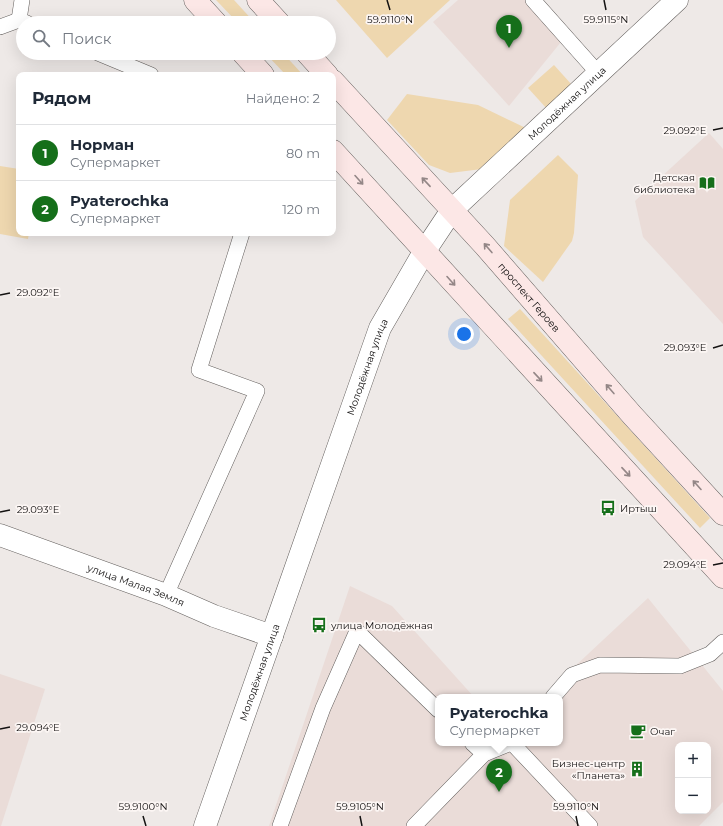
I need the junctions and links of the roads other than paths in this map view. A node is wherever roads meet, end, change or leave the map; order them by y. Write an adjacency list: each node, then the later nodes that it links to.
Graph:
1 (22, 0): 6 (lane)
2 (195, 0): 7 (main road)
3 (258, 0): 8 (main road)
4 (677, 0): 17 (street, Молодёжная улица)
5 (537, 2): 17 (lane)
6 (23, 16)
7 (210, 16)
8 (273, 16)
9 (16, 23): 10 (lane)
10 (0, 27)
11 (115, 60): 14 (lane)
12 (249, 60): 15 (main road)
13 (313, 60): 16 (main road)
14 (144, 72)
15 (260, 72)
16 (324, 72)
17 (598, 73): 20 (street, Молодёжная улица)
18 (336, 85): 20 (main road, проспект Героев, one-way to 18)
19 (336, 154): 22 (main road, one-way to 22)
20 (452, 210): 22 (street, Молодёжная улица); 23 (main road, проспект Героев, one-way to 20)
21 (241, 236): 26 (lane)
22 (424, 252): 25 (main road, one-way to 25); 27 (street, Молодёжная улица)
23 (723, 514)
24 (0, 535): 26 (street, улица Малая Земля)
25 (723, 577)
26 (166, 595): 27 (street, улица Малая Земля)
27 (272, 636): 35 (street, Молодёжная улица)
28 (723, 642): 29 (lane)
29 (555, 694)
30 (435, 707): 36 (lane)
31 (475, 746): 34 (lane)
32 (504, 746): 34 (lane)
33 (514, 746): 38 (lane)
34 (484, 754): 37 (lane)
35 (205, 826)
36 (280, 826)
37 (414, 826)
38 (590, 826)

